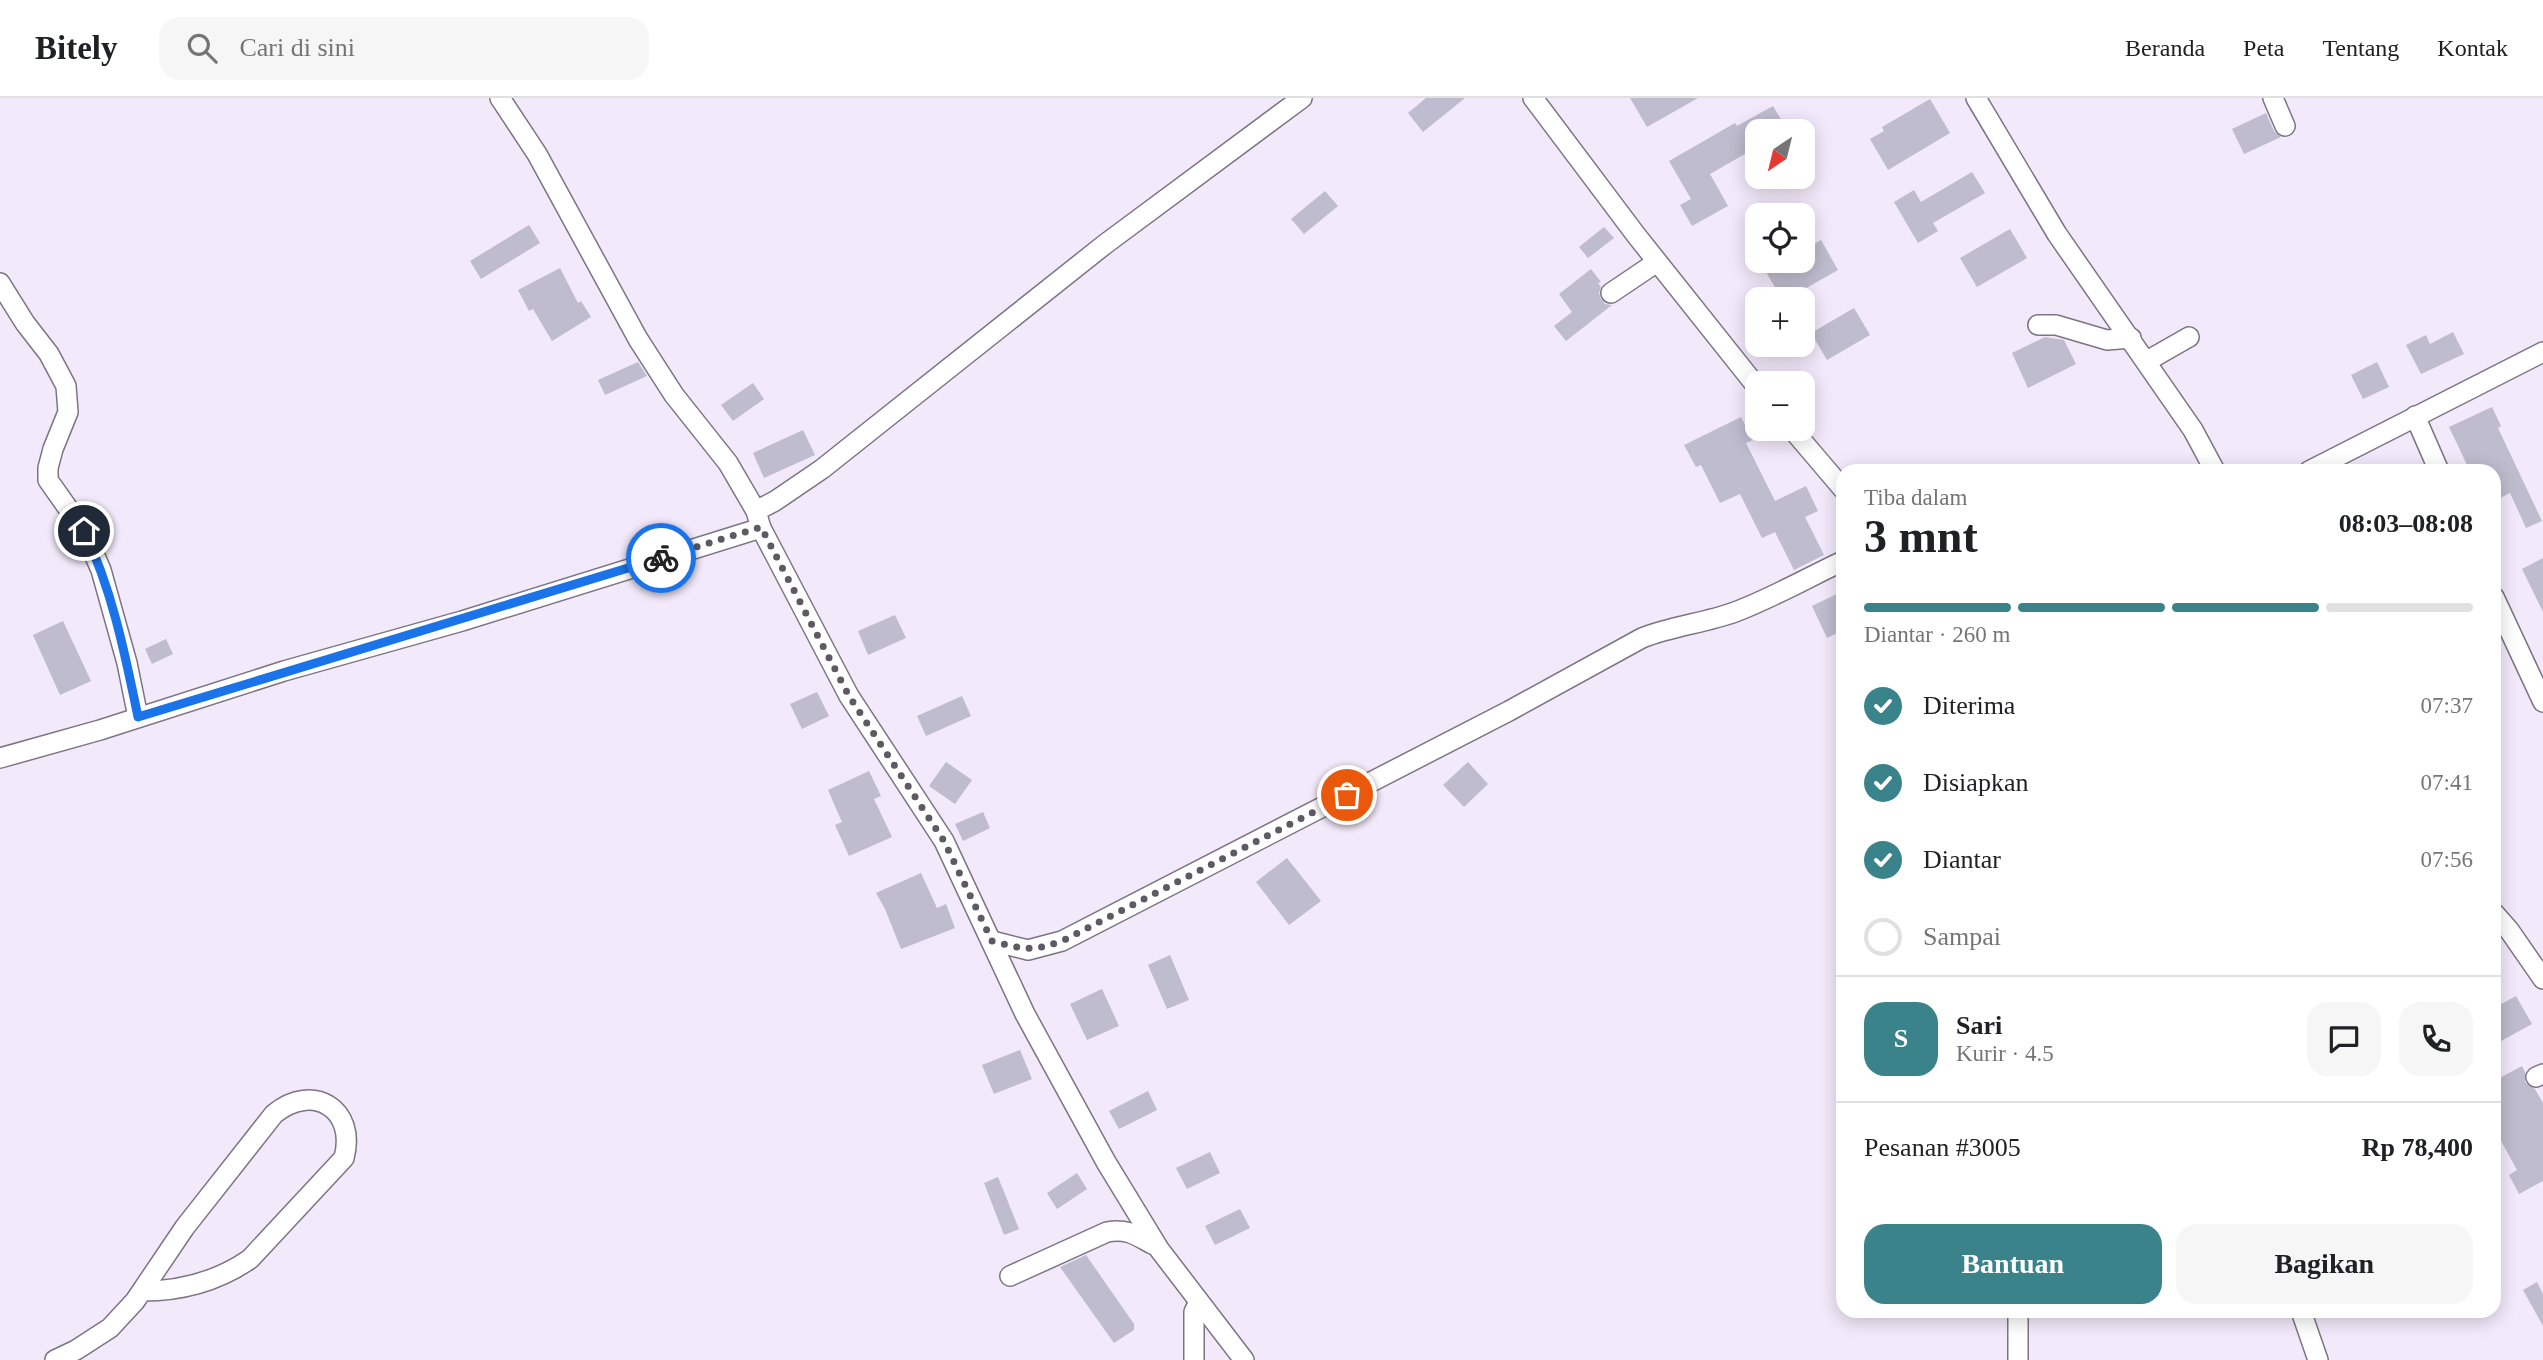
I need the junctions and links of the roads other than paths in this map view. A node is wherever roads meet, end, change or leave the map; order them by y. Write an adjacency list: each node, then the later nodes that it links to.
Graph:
1 (500, 98): 22 (street)
2 (1302, 98): 22 (street)
3 (1533, 98): 7 (street)
4 (1976, 98): 12 (street)
5 (2273, 98): 6 (street)
6 (2285, 126)
7 (1657, 261): 9 (street); 15 (street)
8 (0, 283): 26 (street)
9 (1611, 293)
10 (2038, 325): 12 (street)
11 (2189, 337): 14 (street)
12 (2131, 338): 14 (street)
13 (2543, 352): 16 (street)
14 (2147, 361): 18 (street)
15 (1745, 372)
16 (2415, 416): 19 (street); 20 (street)
17 (1802, 441): 21 (street)
18 (2212, 464)
19 (2322, 464)
20 (2436, 464)
21 (1836, 481)
22 (759, 519): 26 (street); 29 (street)
23 (1836, 564): 29 (street)
24 (2501, 612): 25 (street)
25 (2543, 702)
26 (138, 717): 27 (street)
27 (0, 758)
28 (2501, 921): 30 (street)
29 (992, 941): 31 (street)
30 (2542, 976)
31 (1159, 1249): 32 (street); 34 (street)
32 (1010, 1276)
33 (143, 1291): 33 (street); 37 (street)
34 (1199, 1302): 38 (street); 39 (street)
35 (2018, 1318): 40 (street)
36 (2303, 1318): 41 (street)
37 (55, 1360)
38 (1194, 1360)
39 (1244, 1360)
40 (2018, 1360)
41 (2318, 1360)

